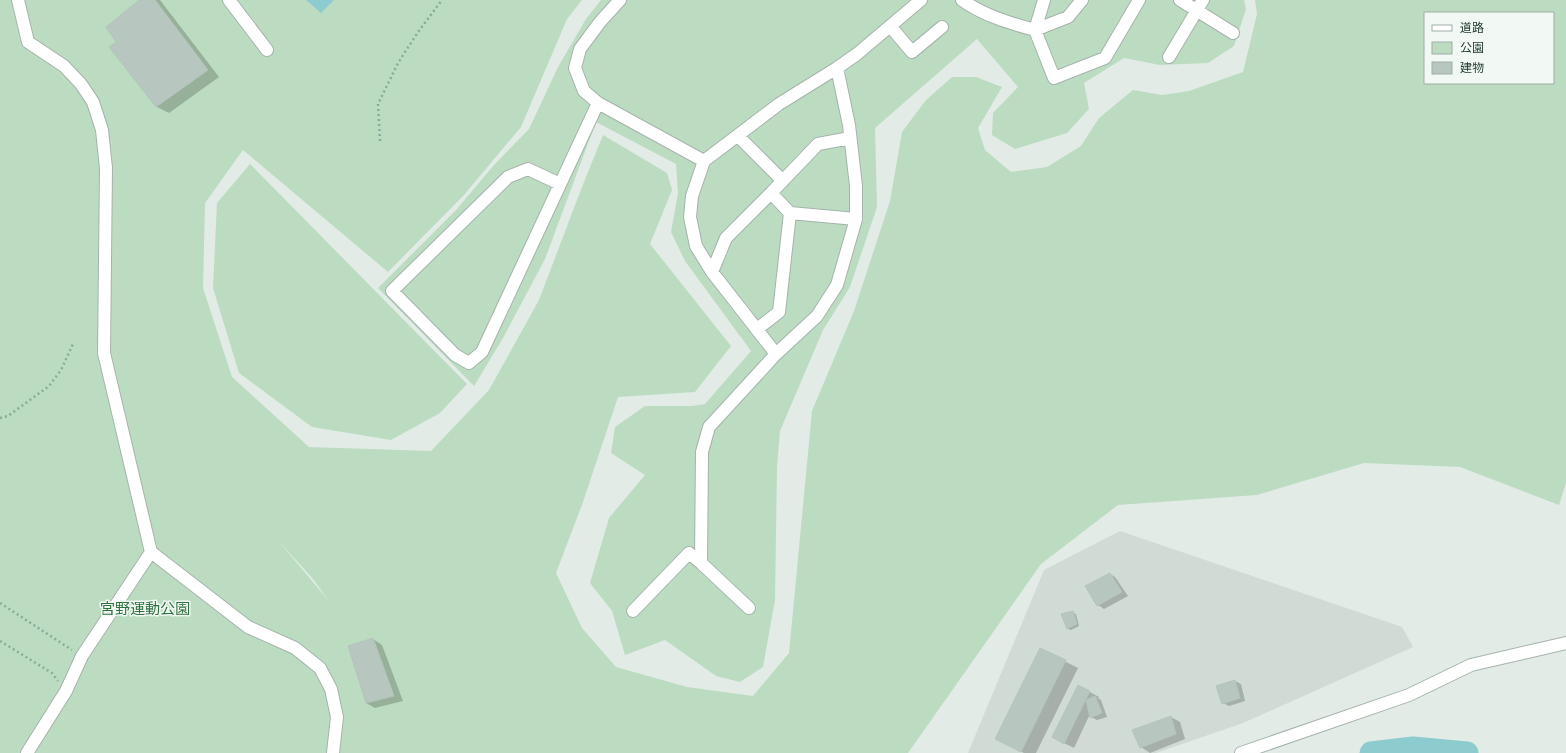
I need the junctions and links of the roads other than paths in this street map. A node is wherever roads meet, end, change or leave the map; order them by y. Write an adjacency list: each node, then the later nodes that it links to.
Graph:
1 (18, 0): 31 (street)
2 (229, 0): 16 (street)
3 (620, 0): 19 (street)
4 (921, 0): 12 (street)
5 (962, 0): 14 (street)
6 (1044, 0): 14 (street)
7 (1082, 0): 14 (street)
8 (1139, 0): 14 (street)
9 (1180, 0): 11 (street)
10 (1203, 0): 11 (street)
11 (1197, 11): 15 (street); 17 (street)
12 (890, 26): 13 (street); 18 (street)
13 (942, 27)
14 (1035, 30)
15 (1233, 33)
16 (267, 50)
17 (1169, 57)
18 (836, 68): 20 (street); 21 (street)
19 (598, 103): 22 (street); 24 (street)
20 (738, 136): 22 (street); 23 (street)
21 (850, 138): 23 (street); 27 (street)
22 (704, 161): 28 (street)
23 (783, 181): 25 (street)
24 (560, 184): 24 (street)
25 (771, 194): 26 (street); 28 (street)
26 (790, 213): 27 (street); 29 (street)
27 (856, 219): 30 (street)
28 (712, 272): 29 (street)
29 (757, 329): 30 (street)
30 (776, 354): 32 (street)
31 (151, 552): 36 (street); 37 (street)
32 (701, 563): 33 (street); 34 (street)
33 (749, 608)
34 (633, 611)
35 (1565, 642): 38 (street)
36 (27, 753)
37 (333, 753)
38 (1241, 753)

